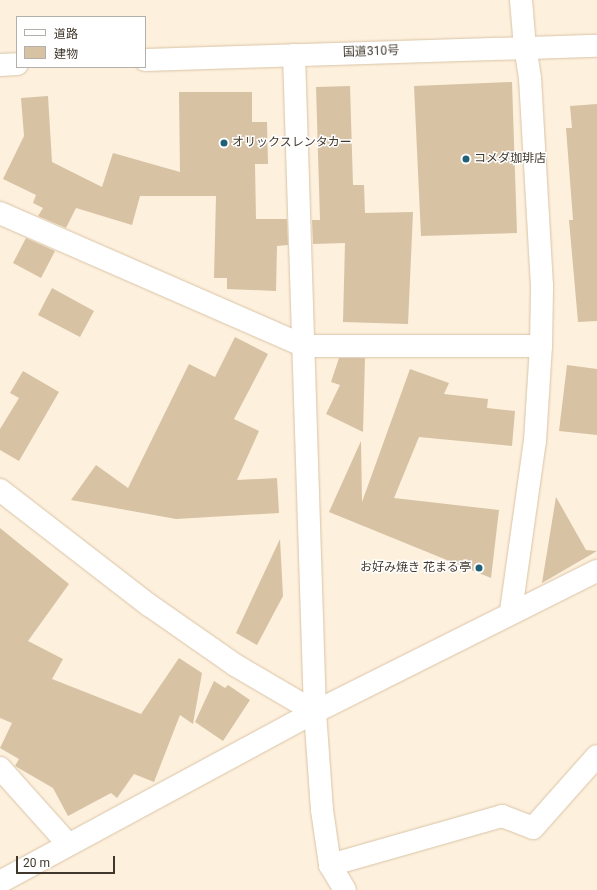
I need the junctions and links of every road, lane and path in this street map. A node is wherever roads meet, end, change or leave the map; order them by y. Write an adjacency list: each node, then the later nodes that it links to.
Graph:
1 (521, 0): 3 (main road)
2 (597, 46): 3 (main road, 国道310号)
3 (525, 48): 4 (main road, 国道310号); 10 (main road)
4 (294, 55): 5 (main road, 国道310号); 9 (main road)
5 (146, 60)
6 (16, 64): 7 (main road)
7 (0, 65)
8 (0, 213): 9 (main road)
9 (304, 346): 10 (main road); 14 (main road)
10 (541, 346): 13 (main road)
11 (0, 490): 14 (main road)
12 (597, 571): 13 (main road)
13 (512, 611): 14 (main road)
14 (316, 712): 17 (main road); 18 (main road)
15 (597, 756): 18 (main road)
16 (0, 768): 17 (main road)
17 (68, 844): 19 (main road)
18 (330, 864): 20 (main road)
19 (0, 882)
20 (345, 890)

